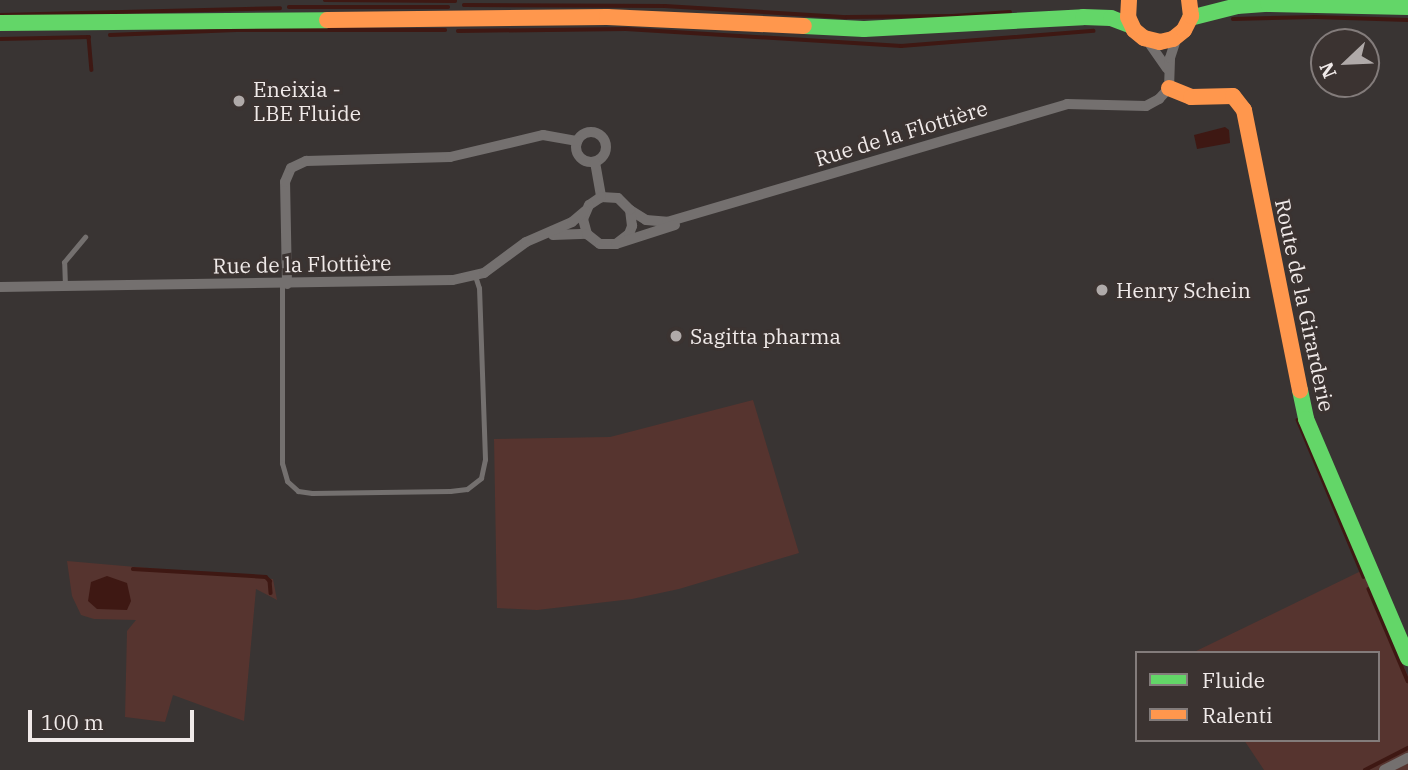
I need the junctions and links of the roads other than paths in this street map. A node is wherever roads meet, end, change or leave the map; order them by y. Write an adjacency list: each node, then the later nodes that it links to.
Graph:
1 (1128, 0): 6 (main road); 9 (main road)
2 (1189, 0): 7 (main road)
3 (1195, 0): 4 (main road)
4 (1237, 6): 5 (main road); 7 (main road)
5 (1408, 7)
6 (1083, 17): 8 (main road); 9 (main road)
7 (1190, 18): 10 (main road)
8 (0, 23)
9 (1132, 26): 11 (main road)
10 (1177, 36): 11 (main road); 12 (street)
11 (1147, 40): 12 (street)
12 (1169, 82): 18 (street, Rue de la Flottière); 27 (main road, Route de la Girarderie)
13 (577, 141): 14 (street); 14 (street); 24 (street)
14 (595, 162): 15 (street)
15 (601, 197): 16 (street); 17 (street)
16 (630, 209): 18 (street, Rue de la Flottière); 22 (street)
17 (585, 211): 19 (street); 21 (street, Rue de la Flottière)
18 (686, 218): 22 (street)
19 (587, 234): 21 (street); 22 (street)
20 (85, 237): 25 (lane)
21 (526, 242): 23 (street, Rue de la Flottière)
22 (616, 244)
23 (475, 276): 24 (street, Rue de la Flottière); 24 (lane)
24 (284, 284): 25 (street, Rue de la Flottière)
25 (65, 286): 26 (street, Rue de la Flottière)
26 (0, 287)
27 (1408, 658)
28 (1408, 758): 29 (street)
29 (1384, 770)

